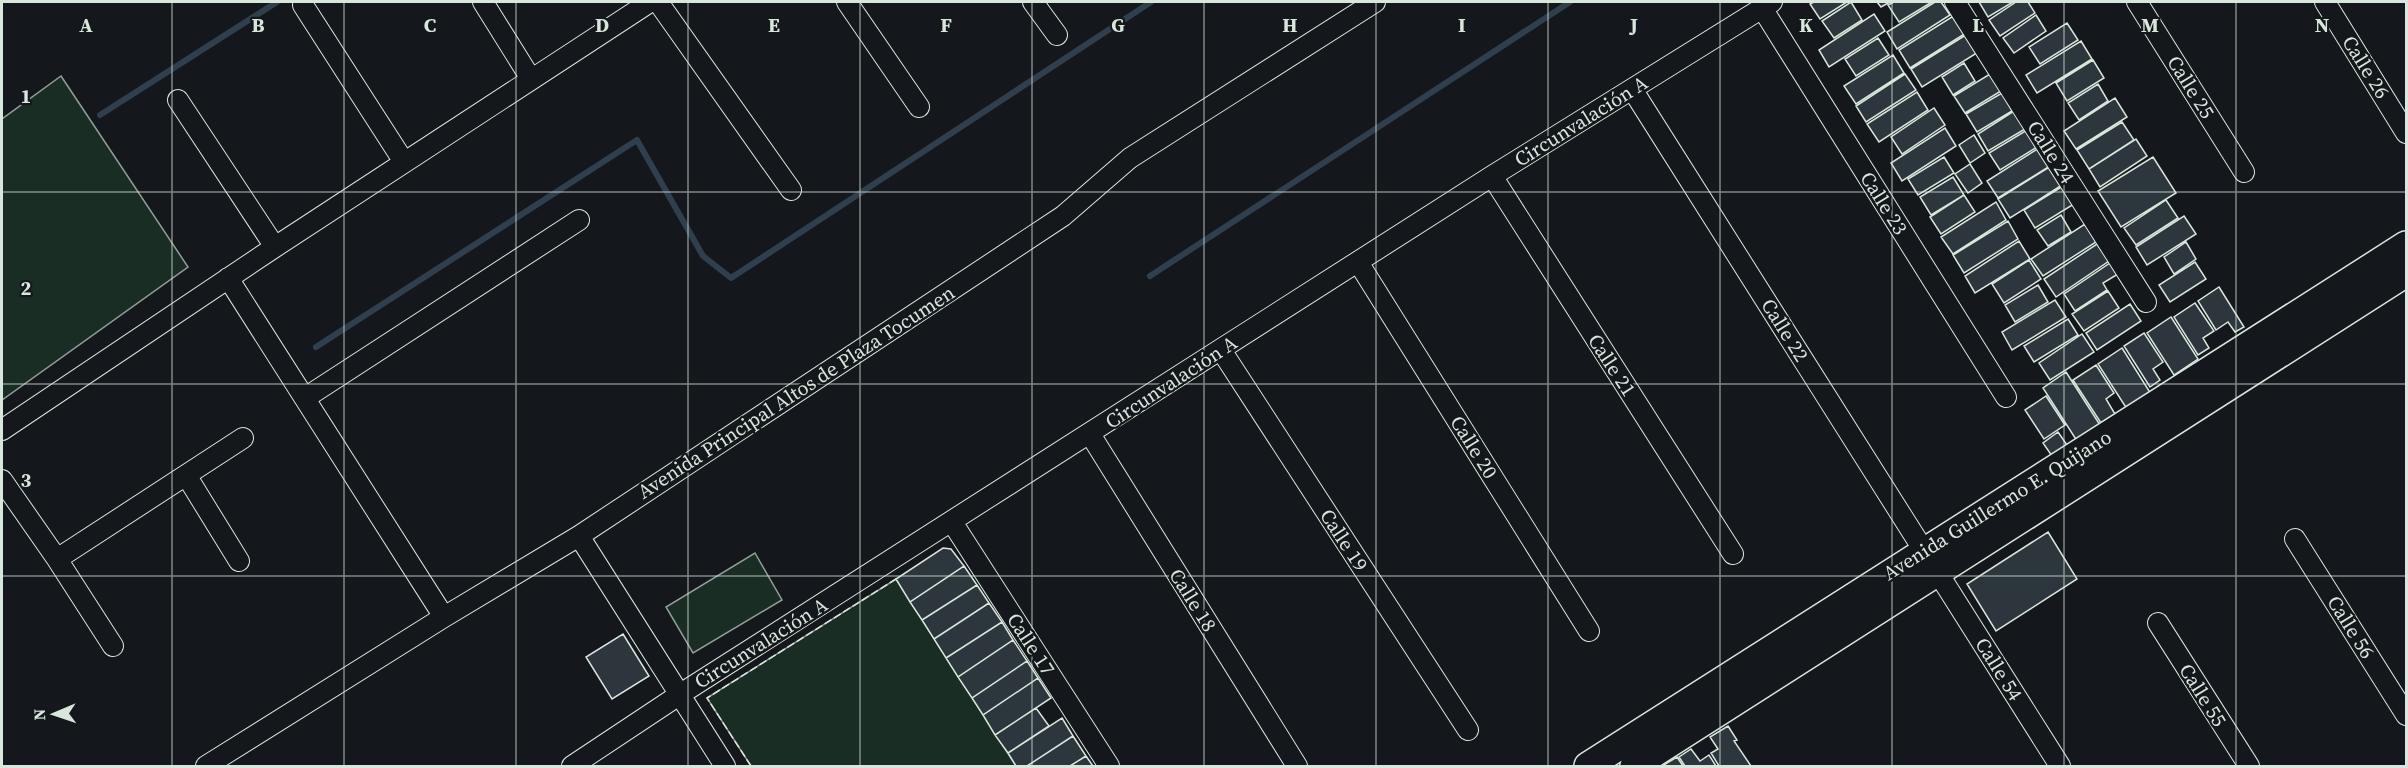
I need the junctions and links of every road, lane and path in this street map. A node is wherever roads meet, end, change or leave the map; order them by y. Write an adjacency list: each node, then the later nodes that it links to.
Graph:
1 (483, 2): 13 (street)
2 (650, 2): 13 (street)
3 (658, 2): 21 (street)
4 (847, 2): 16 (street)
5 (1033, 2): 12 (street)
6 (1375, 2): 39 (street, Avenida Principal Altos de Plaza Tocumen)
7 (1955, 2): 28 (street, Calle 24)
8 (2137, 2): 19 (street, Calle 25)
9 (2325, 2): 17 (street, Calle 26)
10 (303, 5): 18 (street)
11 (1767, 5): 14 (street, Circunvalación A); 31 (street, Calle 23)
12 (1057, 35)
13 (531, 79): 18 (street)
14 (1632, 88): 20 (street, Circunvalación A); 44 (street, Calle 22)
15 (178, 100): 24 (street)
16 (919, 107)
17 (2406, 133)
18 (404, 162): 24 (street)
19 (2244, 172)
20 (1492, 176): 25 (street, Circunvalación A); 41 (street, Calle 21)
21 (791, 190)
22 (579, 220): 32 (street)
23 (2406, 244): 30 (street, Avenida Guillermo E. Quijano)
24 (274, 247): 27 (street)
25 (1359, 262): 29 (street, Circunvalación A); 47 (street, Calle 20)
26 (2406, 273): 30 (street, Avenida Guillermo E. Quijano)
27 (228, 278): 32 (street); 33 (street)
28 (2146, 302)
29 (1221, 350): 34 (street, Circunvalación A); 51 (street, Calle 19)
30 (2257, 354): 44 (street, Avenida Guillermo E. Quijano)
31 (2006, 397)
32 (305, 398): 45 (street)
33 (2, 430)
34 (1090, 434): 38 (street, Circunvalación A); 57 (street, Calle 18)
35 (243, 438): 36 (street)
36 (186, 475): 42 (street); 43 (street)
37 (2, 480): 42 (street)
38 (952, 522): 49 (street, Circunvalación A); 56 (street, Calle 17)
39 (579, 536): 45 (street, Avenida Principal Altos de Plaza Tocumen); 49 (street)
40 (2295, 538): 50 (street, Calle 56)
41 (1733, 554)
42 (57, 559): 48 (street)
43 (239, 561)
44 (1931, 562): 52 (street, Avenida Guillermo E. Quijano); 59 (street, Calle 54)
45 (444, 617): 53 (street, Avenida Principal Altos de Plaza Tocumen)
46 (2158, 623): 60 (street, Calle 55)
47 (1589, 631)
48 (113, 646)
49 (679, 695): 54 (street, Circunvalación A); 55 (street)
50 (2406, 715)
51 (1467, 730)
52 (1635, 756): 58 (street, Avenida Guillermo E. Quijano)
53 (206, 766)
54 (572, 766)
55 (725, 766)
56 (1109, 766)
57 (1297, 766)
58 (1588, 766)
59 (2060, 766)
60 (2248, 766)

